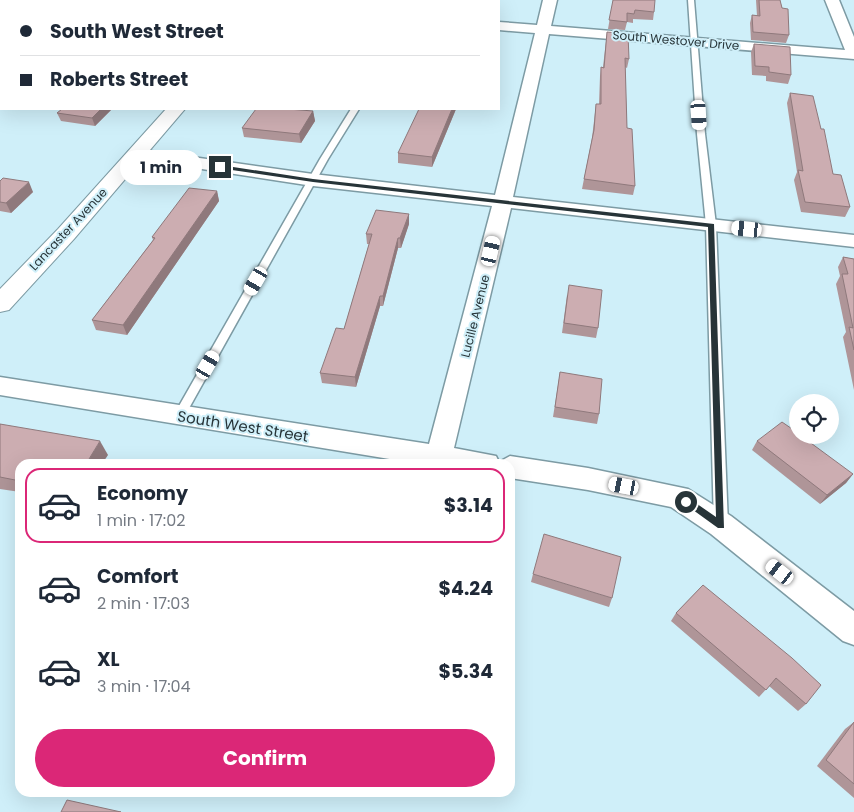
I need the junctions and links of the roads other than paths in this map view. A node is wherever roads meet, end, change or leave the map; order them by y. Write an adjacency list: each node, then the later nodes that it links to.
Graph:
1 (550, 0): 5 (street, Lucille Avenue)
2 (691, 0): 6 (lane)
3 (832, 0): 7 (street)
4 (500, 26): 5 (street, South Westover Drive)
5 (542, 30): 6 (street, South Westover Drive); 12 (street, Lucille Avenue)
6 (694, 41): 7 (street, South Westover Drive); 13 (lane)
7 (854, 55)
8 (175, 110): 10 (main road, Lancaster Avenue)
9 (354, 110): 11 (lane)
10 (136, 154): 11 (street); 15 (main road, Lancaster Avenue)
11 (313, 180): 12 (street); 17 (lane)
12 (502, 201): 13 (street); 18 (street, Lucille Avenue)
13 (711, 225): 14 (street); 22 (lane)
14 (854, 241)
15 (0, 304)
16 (0, 386): 17 (street, South West Street)
17 (179, 416): 19 (street, South West Street)
18 (439, 456): 19 (street, South West Street); 20 (street, South West Street)
19 (395, 457)
20 (457, 459)
21 (515, 468): 22 (street)
22 (721, 525): 23 (street)
23 (854, 630)

